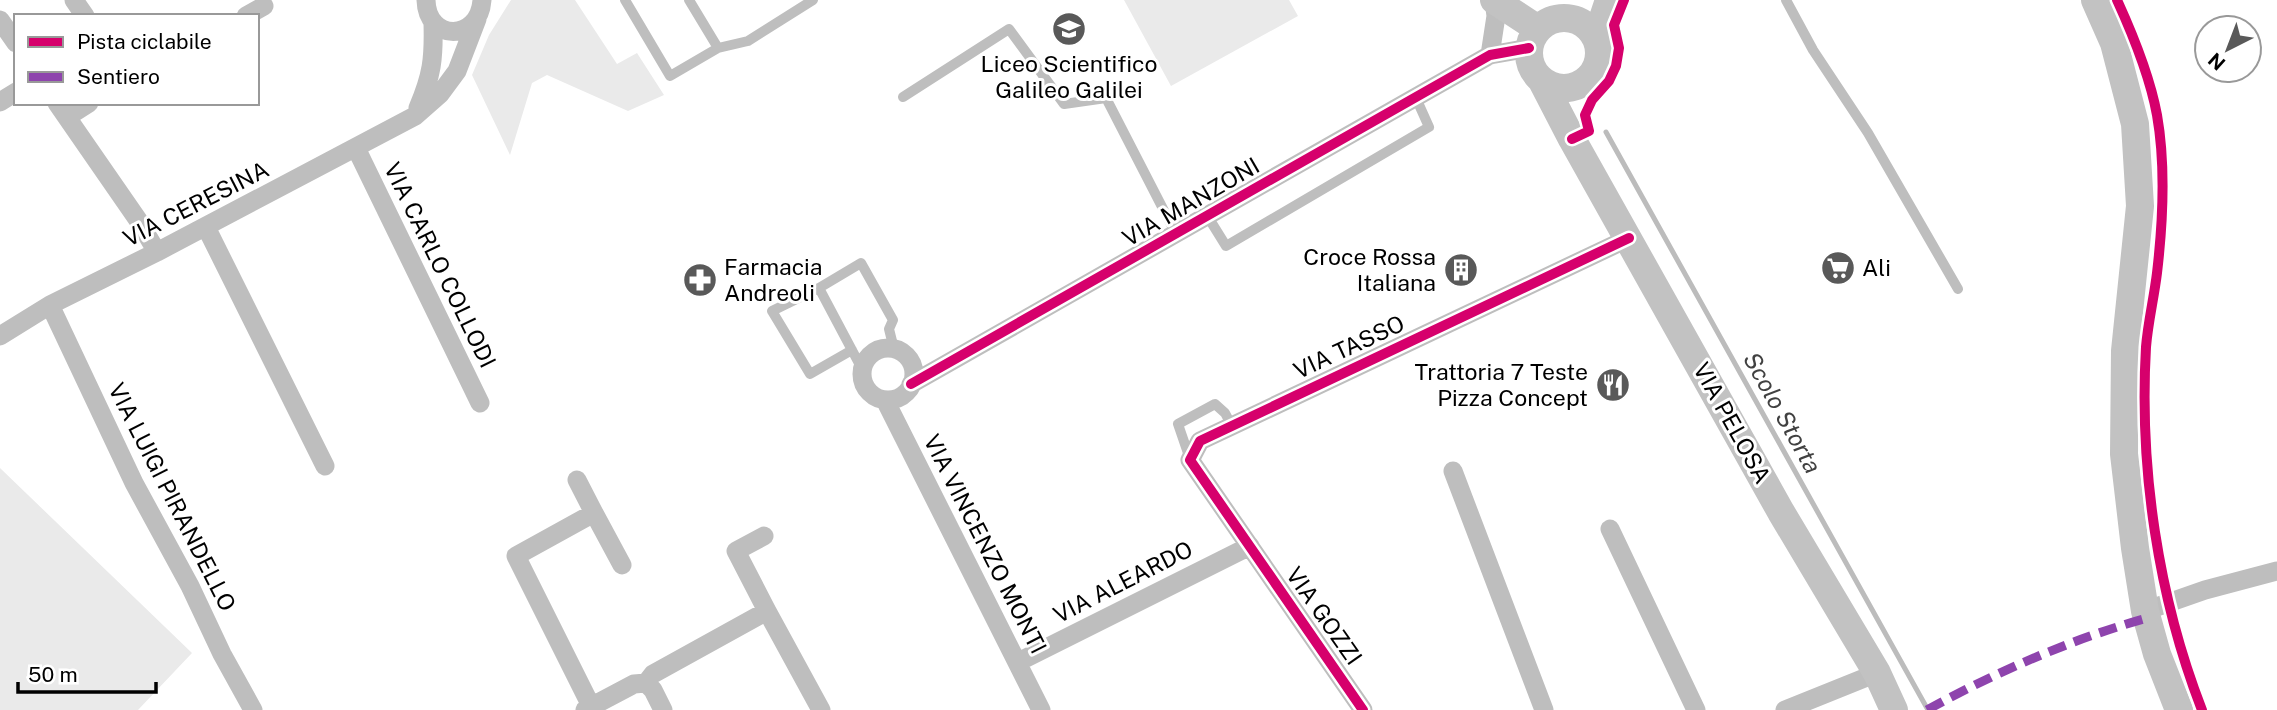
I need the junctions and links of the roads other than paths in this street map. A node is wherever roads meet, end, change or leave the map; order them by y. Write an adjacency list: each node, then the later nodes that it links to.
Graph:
1 (625, 0): 16 (lane)
2 (689, 0): 16 (lane)
3 (813, 0): 16 (lane)
4 (1494, 0): 13 (main road); 17 (street)
5 (1609, 0): 14 (main road)
6 (1786, 0): 33 (lane)
7 (2095, 0): 55 (main road)
8 (425, 1): 12 (street)
9 (483, 7): 12 (street, VIA CERESINA); 24 (street, VIA CERESINA)
10 (1579, 9): 13 (main road); 14 (main road)
11 (0, 20): 15 (street)
12 (433, 23): 24 (street)
13 (1533, 38): 17 (street, VIA MANZONI); 18 (main road)
14 (1596, 39): 19 (main road)
15 (14, 40)
16 (718, 48)
17 (1490, 55): 21 (street, VIA MANZONI)
18 (1542, 81): 19 (main road); 25 (main road, VIA PELOSA)
19 (1582, 83): 25 (main road)
20 (903, 97): 29 (lane)
21 (1416, 98): 27 (street, VIA MANZONI); 27 (lane)
22 (81, 105): 23 (street)
23 (62, 110): 31 (street)
24 (415, 116): 26 (street, VIA CERESINA)
25 (1570, 135): 30 (main road, VIA PELOSA)
26 (356, 148): 28 (street, VIA CERESINA); 42 (street, VIA CARLO COLLODI)
27 (1208, 216): 29 (street, VIA MANZONI)
28 (206, 227): 31 (street, VIA CERESINA); 45 (street)
29 (1176, 234): 38 (street, VIA MANZONI)
30 (1629, 238): 43 (street, VIA TASSO); 57 (main road, VIA PELOSA)
31 (157, 252): 34 (street, VIA CERESINA)
32 (819, 288): 36 (lane); 36 (lane); 37 (lane)
33 (1958, 289)
34 (50, 305): 35 (street, VIA CERESINA); 60 (street, VIA LUIGI PIRANDELLO)
35 (0, 336)
36 (852, 350): 39 (lane)
37 (900, 353): 38 (street); 39 (street); 40 (street)
38 (940, 368): 40 (street, VIA MANZONI)
39 (862, 369): 41 (street)
40 (911, 384): 41 (street)
41 (885, 400): 56 (street, VIA VINCENZO MONTI)
42 (480, 403)
43 (1232, 426): 44 (street, VIA TASSO); 44 (lane)
44 (1190, 460): 51 (street)
45 (325, 466)
46 (1453, 471): 65 (street)
47 (577, 481): 48 (street)
48 (594, 513): 52 (street); 59 (street)
49 (1610, 529): 66 (street)
50 (764, 536): 54 (street)
51 (1250, 546): 56 (street, VIA ALEARDO); 64 (street, VIA GOZZI)
52 (622, 565)
53 (2277, 571): 55 (street)
54 (767, 611): 58 (street); 62 (street)
55 (2145, 611): 69 (main road)
56 (1018, 662): 63 (street, VIA VINCENZO MONTI)
57 (1877, 673): 67 (street); 68 (main road, VIA PELOSA)
58 (646, 683): 59 (street); 61 (street)
59 (588, 708)
60 (253, 710)
61 (663, 710)
62 (821, 710)
63 (1041, 710)
64 (1363, 710)
65 (1544, 710)
66 (1696, 710)
67 (1785, 710)
68 (1894, 710)
69 (2179, 710)

